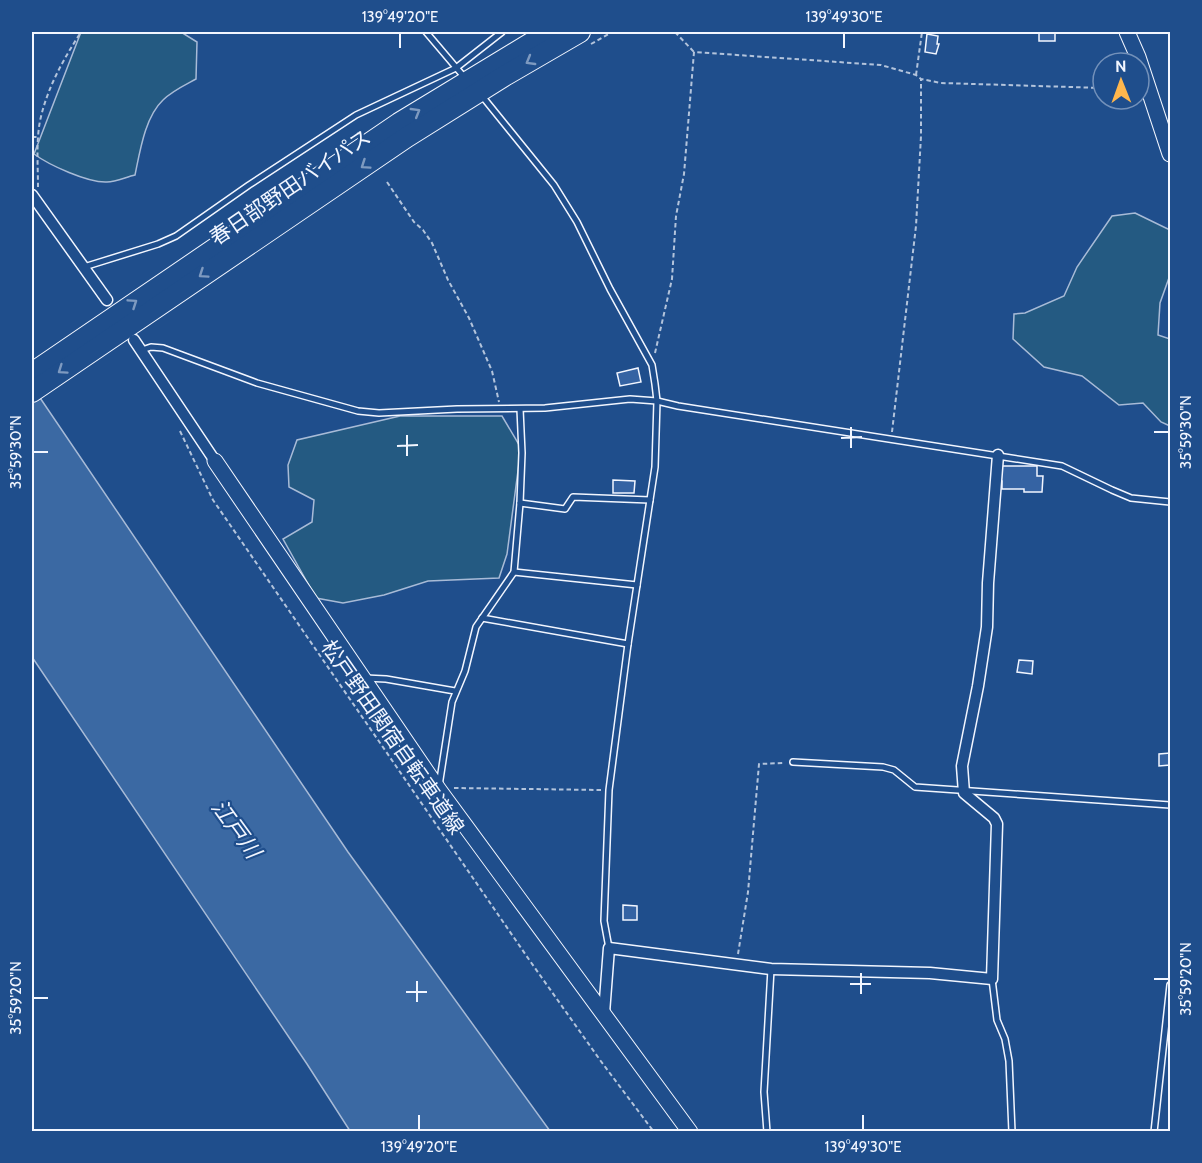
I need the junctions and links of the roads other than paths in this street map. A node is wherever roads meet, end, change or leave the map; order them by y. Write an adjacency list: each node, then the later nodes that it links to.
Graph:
1 (426, 32): 6 (lane)
2 (502, 32): 6 (lane)
3 (549, 32): 6 (highway, 春日部野田バイパス)
4 (580, 32): 6 (highway, 春日部野田バイパス, one-way to 6)
5 (1127, 32): 7 (street)
6 (467, 80): 9 (lane); 12 (highway, 春日部野田バイパス); 16 (lane)
7 (1170, 154)
8 (34, 199): 9 (street)
9 (84, 267): 10 (street)
10 (106, 300)
11 (134, 340): 13 (street)
12 (89, 342): 14 (highway, 春日部野田バイパス); 15 (highway, 春日部野田バイパス, one-way to 15)
13 (142, 350): 17 (lane); 19 (street)
14 (32, 373)
15 (32, 392)
16 (657, 401): 17 (lane); 18 (lane); 20 (lane)
17 (520, 409): 22 (lane)
18 (998, 455): 21 (lane); 31 (street)
19 (215, 461): 27 (street)
20 (650, 501): 22 (lane); 24 (lane)
21 (1170, 502)
22 (520, 503): 23 (lane)
23 (514, 572): 24 (lane); 25 (lane)
24 (637, 585): 26 (lane)
25 (482, 618): 26 (lane); 28 (lane)
26 (628, 644): 33 (lane)
27 (363, 677): 28 (lane); 30 (street)
28 (455, 691): 30 (lane)
29 (793, 762): 31 (lane)
30 (439, 789): 37 (street)
31 (963, 789): 32 (lane); 35 (street)
32 (1170, 805)
33 (609, 948): 34 (street); 37 (street)
34 (771, 969): 35 (street); 39 (lane)
35 (992, 979): 40 (lane)
36 (1170, 985): 41 (lane)
37 (604, 1013): 38 (street)
38 (690, 1131)
39 (767, 1131)
40 (1012, 1131)
41 (1154, 1131)

